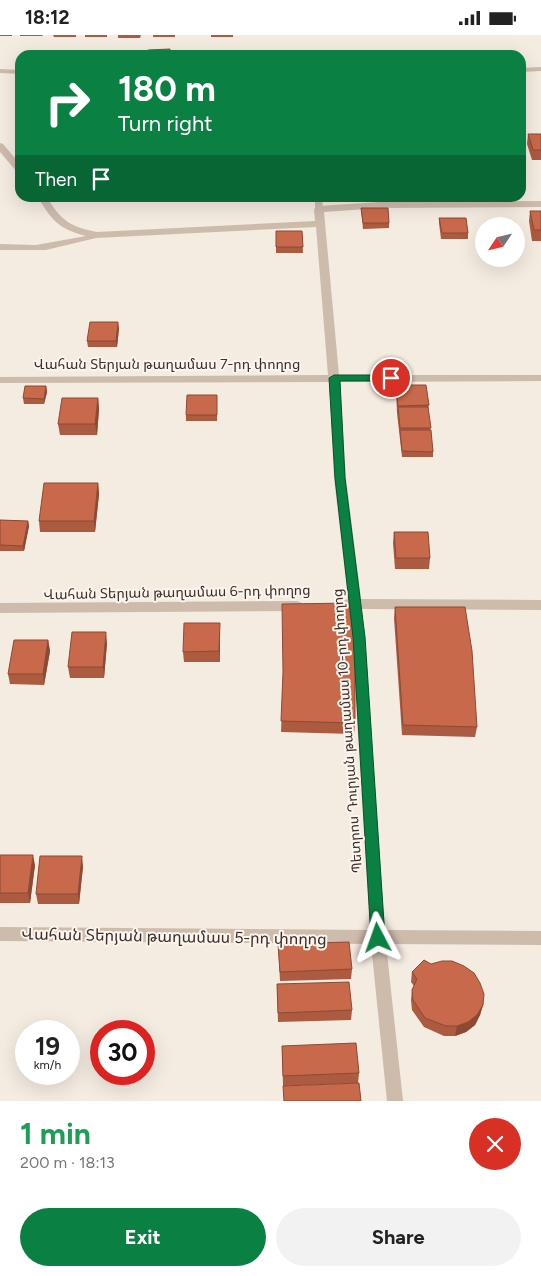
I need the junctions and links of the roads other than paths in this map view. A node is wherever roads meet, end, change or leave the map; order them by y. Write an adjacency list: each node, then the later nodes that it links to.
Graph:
1 (541, 69): 2 (lane)
2 (526, 70)
3 (0, 71): 4 (lane)
4 (15, 72)
5 (0, 146): 6 (street)
6 (15, 164)
7 (45, 202): 11 (street)
8 (319, 203): 9 (street); 10 (street, Պետրոս Դուրյան թաղամաս 10-րդ փողոց)
9 (541, 204)
10 (321, 224): 11 (street); 13 (street, Պետրոս Դուրյան թաղամաս 10-րդ փողոց)
11 (97, 235): 12 (street)
12 (0, 247)
13 (334, 378): 14 (street, Վահան Տերյան թաղամաս 7-րդ փողոց); 15 (street, Վահան Տերյան թաղամաս 7-րդ փողոց); 16 (street, Պետրոս Դուրյան թաղամաս 10-րդ փողոց)
14 (541, 378)
15 (0, 380)
16 (355, 604): 18 (street); 19 (street); 22 (street, Պետրոս Դուրյան թաղամաս 10-րդ փողոց)
17 (307, 605): 20 (street, Վահան Տերյան թաղամաս 6-րդ փողոց)
18 (336, 605)
19 (541, 605)
20 (0, 608)
21 (0, 934): 22 (street, Վահան Տերյան թաղամաս 5-րդ փողոց)
22 (378, 938): 23 (street, Վահան Տերյան թաղամաս 5-րդ փողոց); 24 (street, Պետրոս Դուրյան թաղամաս 10-րդ փողոց)
23 (541, 938)
24 (395, 1101)

